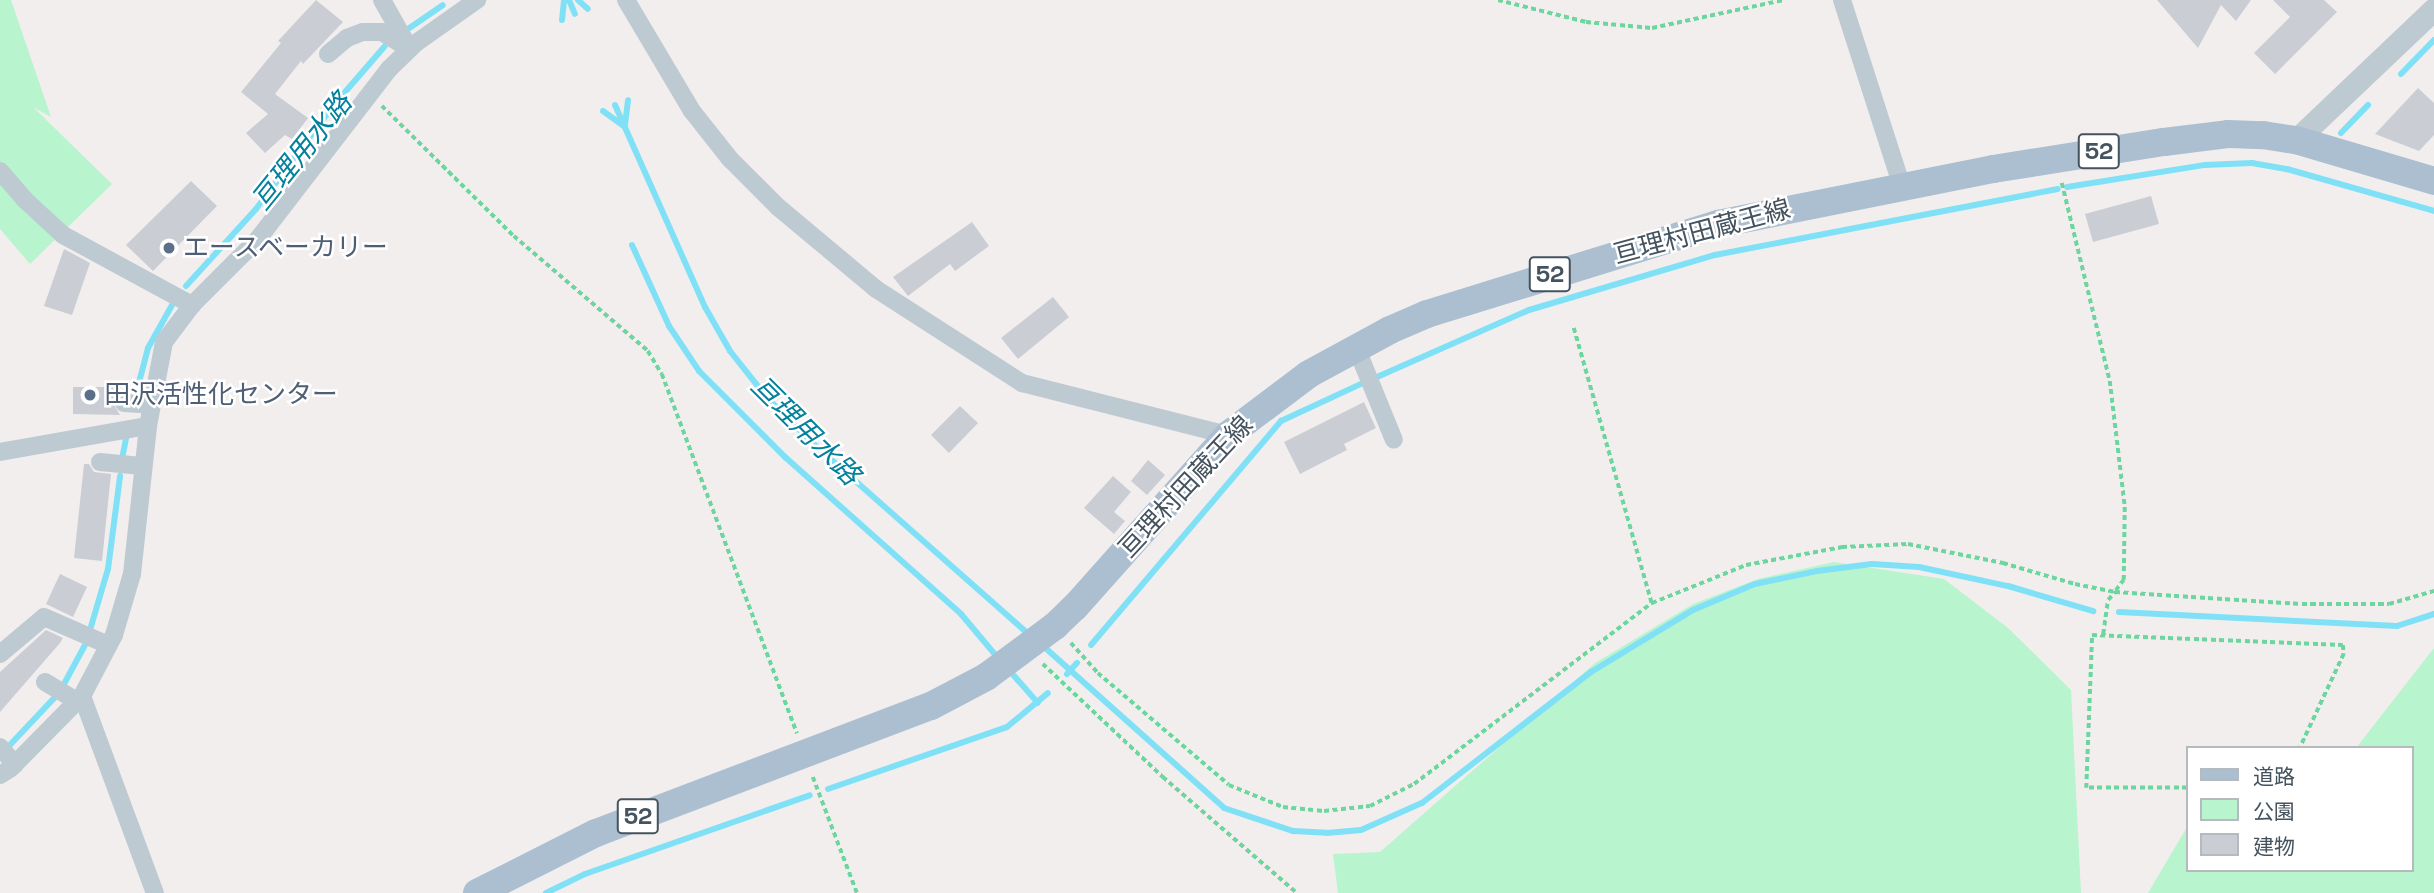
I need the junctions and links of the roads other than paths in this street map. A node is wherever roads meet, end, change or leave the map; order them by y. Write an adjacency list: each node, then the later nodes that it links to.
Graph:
1 (382, 0): 6 (street)
2 (626, 0): 17 (street)
3 (1842, 0): 11 (street)
4 (467, 3): 6 (street)
5 (2434, 9): 8 (street)
6 (410, 49): 7 (street); 12 (street)
7 (328, 54)
8 (2297, 140): 10 (main road, 亘理村田蔵王線 / 52); 11 (main road, 亘理村田蔵王線 / 52)
9 (0, 171): 12 (street)
10 (2434, 181)
11 (1902, 187): 13 (main road, 亘理村田蔵王線 / 52)
12 (192, 304): 15 (street)
13 (1356, 347): 17 (main road, 亘理村田蔵王線 / 52); 18 (street)
14 (124, 403): 15 (street)
15 (151, 405): 16 (street)
16 (148, 426): 19 (street); 21 (street)
17 (1228, 435): 30 (main road, 亘理村田蔵王線 / 52)
18 (1394, 440)
19 (0, 452)
20 (100, 462): 21 (street)
21 (142, 466): 22 (street)
22 (108, 645): 23 (street); 25 (street)
23 (0, 653)
24 (46, 681): 25 (street)
25 (79, 699): 27 (street); 29 (street)
26 (0, 747): 27 (street)
27 (15, 764): 28 (street)
28 (0, 775)
29 (155, 893)
30 (477, 893)

